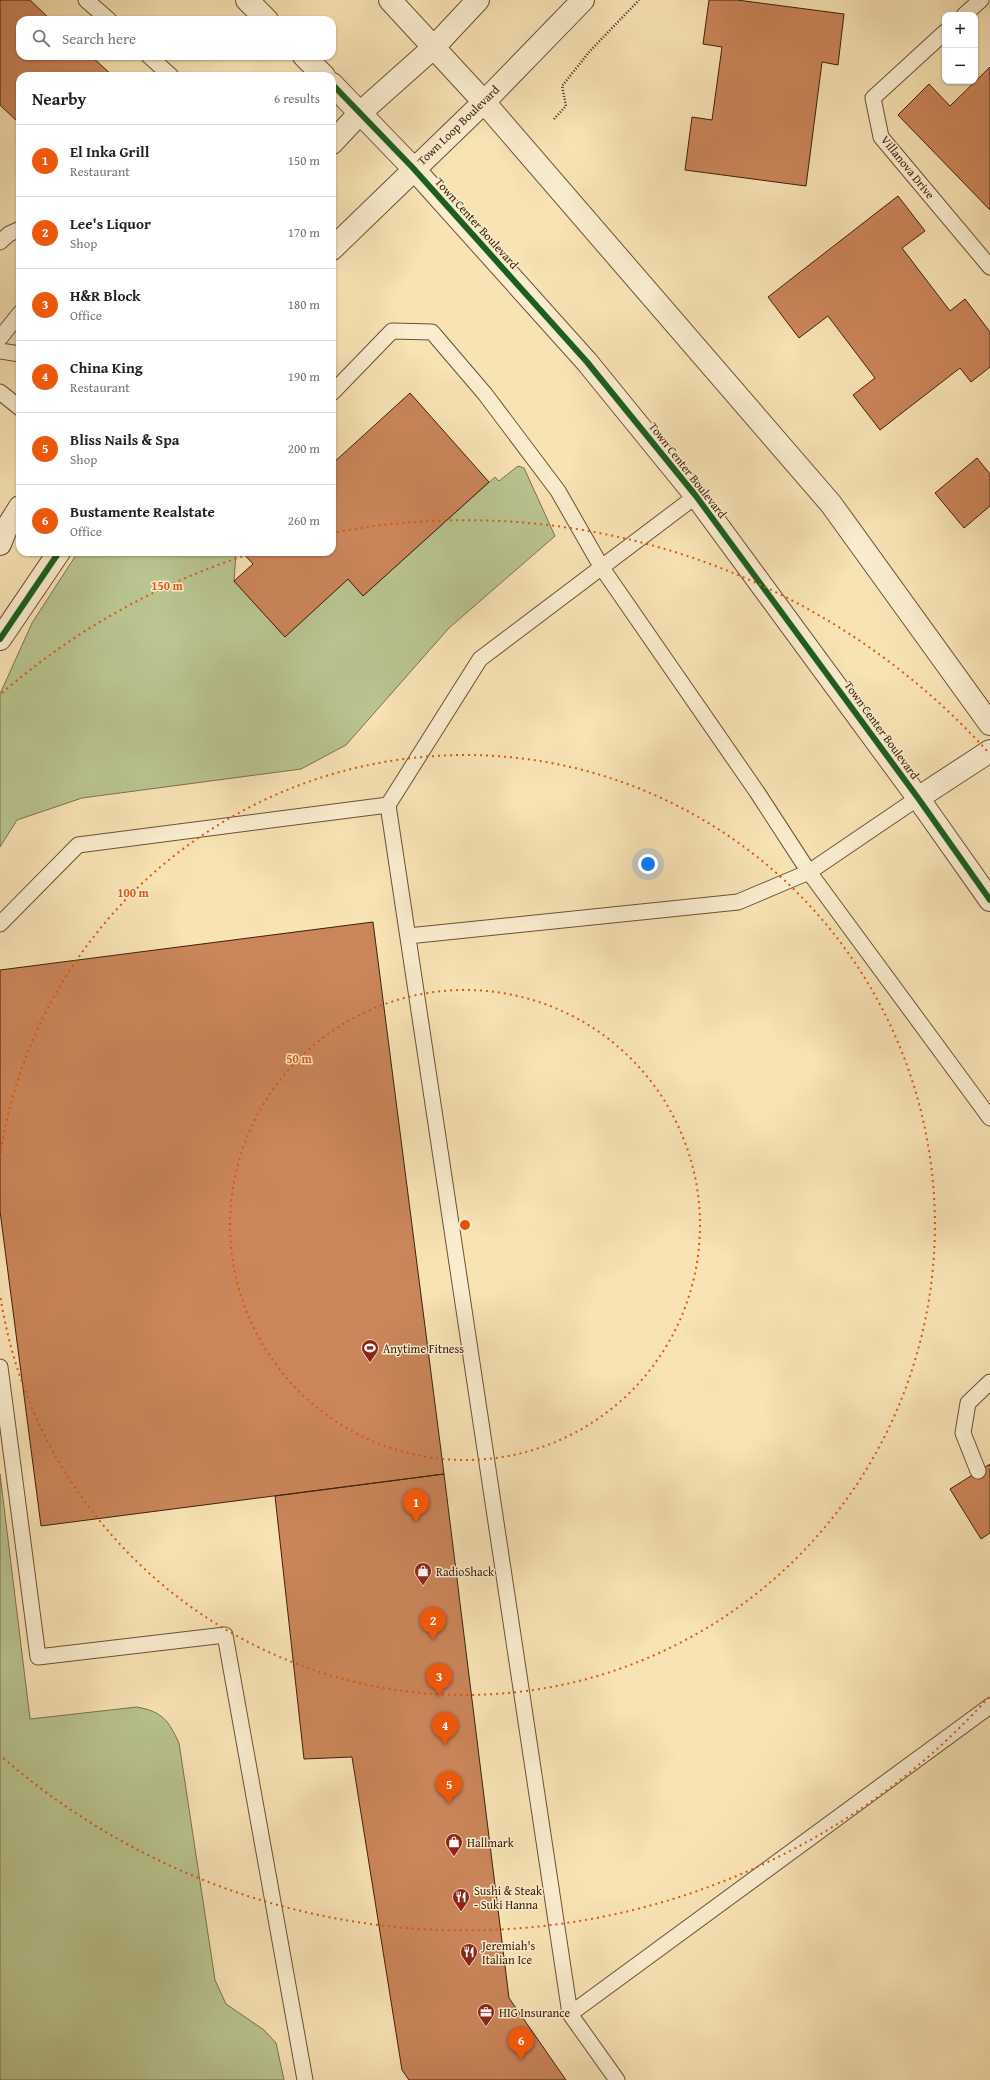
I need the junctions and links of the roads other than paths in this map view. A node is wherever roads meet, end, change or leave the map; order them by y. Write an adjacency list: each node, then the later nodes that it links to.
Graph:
1 (86, 0): 8 (lane)
2 (247, 0): 9 (street)
3 (390, 0): 11 (street)
4 (478, 0): 11 (street)
5 (583, 0): 17 (street, Town Loop Boulevard)
6 (981, 0): 7 (lane)
7 (967, 12)
8 (104, 16)
9 (263, 16)
10 (942, 35): 24 (lane, Villanova Drive)
11 (434, 47): 17 (street); 18 (street)
12 (153, 60): 14 (lane)
13 (308, 60): 15 (street)
14 (167, 72)
15 (320, 72)
16 (336, 88): 18 (street, Town Center Boulevard)
17 (484, 102): 20 (street, Town Loop Boulevard); 38 (street)
18 (360, 113): 19 (street); 20 (street, Town Center Boulevard)
19 (336, 139)
20 (414, 168): 23 (street, Town Loop Boulevard); 32 (street, Town Center Boulevard)
21 (16, 231): 22 (lane)
22 (0, 242)
23 (336, 245)
24 (990, 266)
25 (16, 319): 26 (lane)
26 (0, 338)
27 (0, 351): 28 (lane)
28 (16, 353)
29 (336, 389): 36 (lane)
30 (0, 392): 31 (lane)
31 (16, 405)
32 (696, 496): 36 (lane); 40 (street, Town Center Boulevard)
33 (16, 513): 34 (street)
34 (0, 544)
35 (56, 556): 37 (street)
36 (602, 568): 41 (lane); 42 (lane)
37 (0, 639)
38 (990, 724)
39 (990, 751): 40 (street)
40 (918, 798): 42 (lane); 43 (street, Town Center Boulevard)
41 (388, 805): 44 (lane); 45 (lane)
42 (809, 872): 45 (lane); 46 (lane)
43 (990, 900)
44 (0, 924)
45 (408, 936): 51 (lane)
46 (990, 1118)
47 (0, 1367): 52 (lane)
48 (990, 1382): 49 (lane)
49 (978, 1471)
50 (990, 1706): 51 (lane)
51 (570, 2014): 53 (lane)
52 (305, 2080)
53 (617, 2080)

